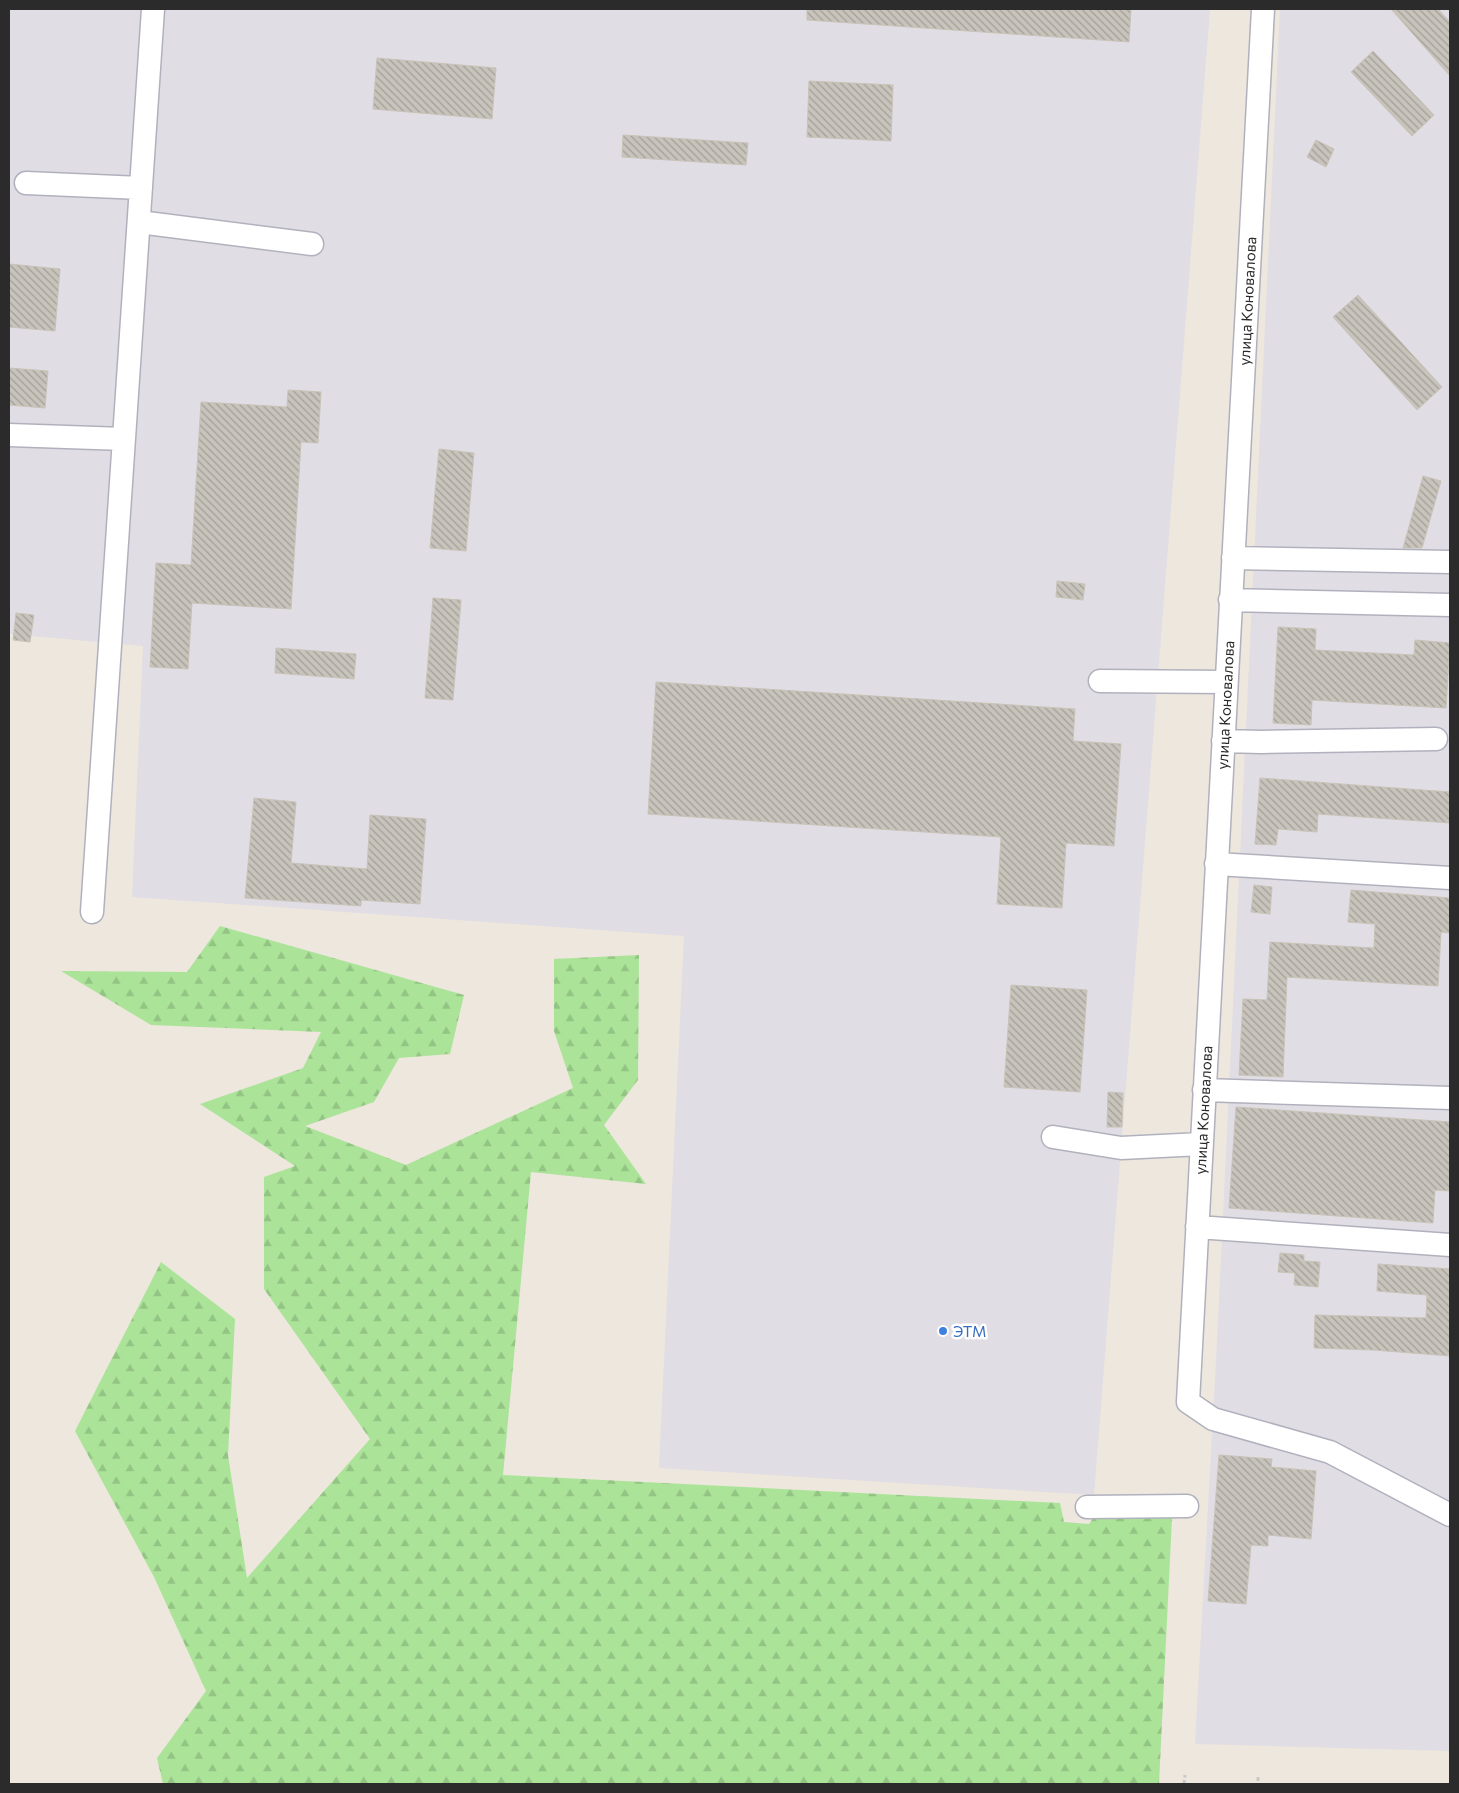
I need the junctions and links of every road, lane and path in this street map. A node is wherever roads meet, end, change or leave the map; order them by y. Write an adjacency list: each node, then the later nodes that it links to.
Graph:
1 (153, 9): 4 (street)
2 (1263, 9): 9 (street, улица Коновалова)
3 (26, 183): 4 (street)
4 (141, 188): 5 (street)
5 (139, 222): 6 (street); 8 (street)
6 (312, 244)
7 (9, 435): 8 (street)
8 (124, 439): 19 (street)
9 (1232, 558): 10 (street); 11 (street, улица Коновалова)
10 (1450, 562)
11 (1230, 600): 12 (street); 14 (street, улица Коновалова)
12 (1450, 605)
13 (1100, 681): 14 (street)
14 (1226, 682): 16 (street, улица Коновалова)
15 (1436, 739): 16 (street)
16 (1223, 741): 17 (street, улица Коновалова)
17 (1216, 864): 18 (street); 20 (street, улица Коновалова)
18 (1450, 878)
19 (92, 912)
20 (1204, 1090): 21 (street); 23 (street, улица Коновалова)
21 (1450, 1098)
22 (1053, 1138): 23 (street)
23 (1201, 1144): 24 (street, улица Коновалова)
24 (1197, 1227): 25 (street); 28 (street, улица Коновалова)
25 (1450, 1244)
26 (1187, 1506): 27 (street)
27 (1087, 1507)
28 (1450, 1515)
29 (1185, 1775): 31 (path)
30 (1258, 1777): 32 (path)
31 (1184, 1784)
32 (1258, 1784)

